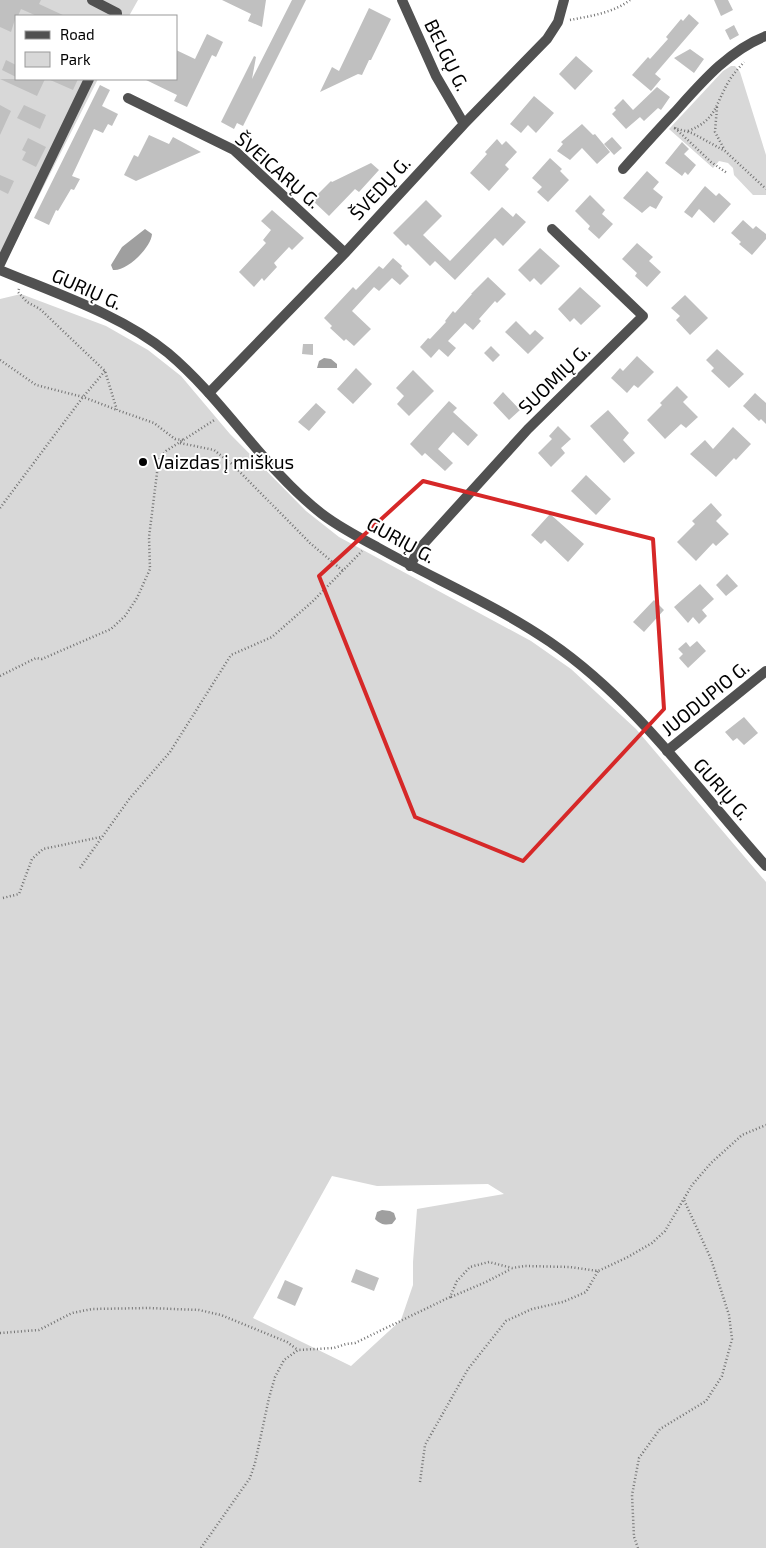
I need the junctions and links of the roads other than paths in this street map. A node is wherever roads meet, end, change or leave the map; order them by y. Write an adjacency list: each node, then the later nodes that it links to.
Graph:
1 (92, 0): 4 (street)
2 (402, 0): 8 (street, BELGŲ G.)
3 (564, 0): 8 (street, ŠVEDŲ G.)
4 (117, 15)
5 (766, 36): 9 (street)
6 (89, 80): 12 (street)
7 (128, 98): 11 (street, ŠVEICARŲ G.)
8 (464, 124): 11 (street, ŠVEDŲ G.)
9 (623, 169)
10 (552, 229): 15 (street, SUOMIŲ G.)
11 (345, 253): 14 (street, ŠVEDŲ G.)
12 (0, 264)
13 (0, 270): 14 (street, GURIŲ G.)
14 (209, 393): 15 (street, GURIŲ G.)
15 (410, 566): 17 (street, GURIŲ G.)
16 (766, 671): 17 (street, JUODUPIO G.)
17 (667, 751): 18 (street, GURIŲ G.)
18 (766, 866)

